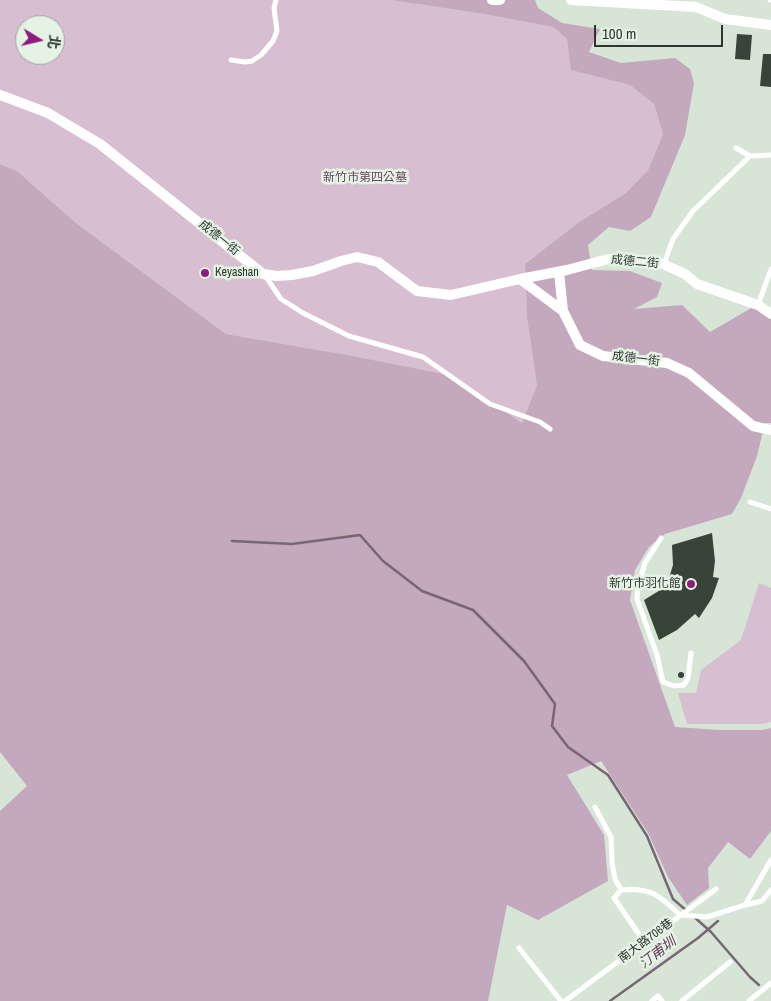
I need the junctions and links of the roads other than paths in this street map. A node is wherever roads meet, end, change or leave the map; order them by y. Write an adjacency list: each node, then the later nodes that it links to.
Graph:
1 (276, 0): 7 (lane)
2 (492, 0): 3 (street)
3 (500, 0)
4 (571, 0): 5 (street)
5 (643, 2): 6 (street)
6 (771, 25)
7 (231, 60)
8 (0, 95): 15 (street, 成德一街)
9 (736, 148): 10 (lane)
10 (750, 156): 11 (lane); 12 (lane)
11 (771, 156)
12 (663, 264): 14 (street, 成德二街); 17 (street, 成德二街)
13 (771, 269): 17 (lane)
14 (559, 272): 16 (street, 成德二街); 18 (street, 成德一街)
15 (264, 274): 16 (street); 20 (lane)
16 (520, 279): 18 (street, 成德一街)
17 (758, 305): 19 (street, 成德二街)
18 (563, 311): 21 (street, 成德一街)
19 (771, 314)
20 (550, 429)
21 (771, 430)
22 (750, 502): 23 (lane)
23 (771, 508)
24 (662, 538): 25 (lane)
25 (691, 653)
26 (595, 807): 29 (lane)
27 (771, 860): 31 (lane)
28 (716, 889): 32 (lane)
29 (621, 890): 32 (lane); 33 (lane)
30 (771, 890): 31 (lane, 南大路706巷)
31 (745, 905): 32 (lane, 南大路706巷)
32 (681, 915): 33 (lane, 南大路706巷)
33 (645, 943): 39 (lane, 南大路706巷)
34 (519, 948): 38 (lane)
35 (730, 962): 41 (lane)
36 (771, 983): 42 (lane)
37 (660, 999): 40 (lane)
38 (561, 1001)
39 (565, 1001)
40 (652, 1001)
41 (682, 1001)
42 (749, 1001)

